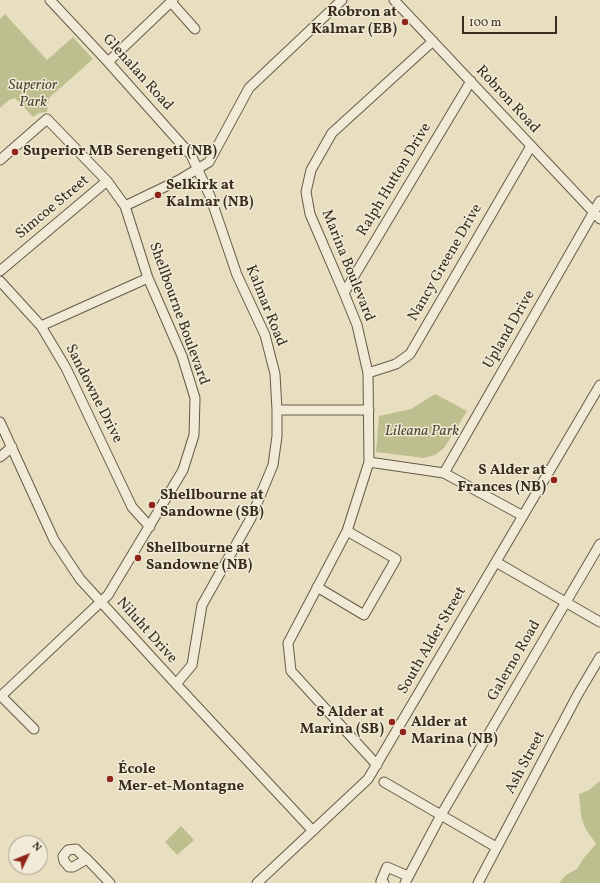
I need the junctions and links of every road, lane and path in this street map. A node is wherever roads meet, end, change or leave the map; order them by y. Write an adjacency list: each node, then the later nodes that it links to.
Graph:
1 (342, 0): 11 (street)
2 (394, 0): 6 (street, Robron Road)
3 (54, 1): 7 (street, Glenalan Road)
4 (172, 1): 5 (street); 7 (street)
5 (195, 29)
6 (433, 41): 8 (street, Robron Road); 19 (street, Marina Boulevard)
7 (108, 62): 11 (street, Glenalan Road)
8 (470, 82): 9 (street, Robron Road); 19 (street, Ralph Hutton Drive)
9 (531, 146): 15 (street, Robron Road); 21 (street, Nancy Greene Drive)
10 (0, 160): 12 (street, Shellbourne Boulevard)
11 (198, 168): 14 (street); 23 (street, Kalmar Road)
12 (107, 181): 14 (street, Shellbourne Boulevard); 16 (street, Simcoe Street)
13 (600, 201): 15 (street, Upland Drive)
14 (125, 206): 17 (street, Shellbourne Boulevard)
15 (597, 216): 29 (street, Upland Drive)
16 (0, 271)
17 (148, 278): 20 (street); 31 (street, Shellbourne Boulevard)
18 (0, 280): 20 (street, Sandowne Drive)
19 (344, 293): 21 (street, Marina Boulevard)
20 (41, 326): 31 (street, Sandowne Drive)
21 (368, 373): 24 (street, Marina Boulevard)
22 (600, 385): 30 (street, South Alder Street)
23 (277, 410): 24 (street); 40 (street, Kalmar Road)
24 (369, 410): 28 (street, Marina Boulevard)
25 (0, 422): 26 (street, Niluht Drive)
26 (12, 447): 27 (street); 36 (street, Niluht Drive)
27 (0, 457)
28 (368, 462): 29 (street); 32 (street, Marina Boulevard)
29 (444, 473): 30 (street)
30 (523, 516): 34 (street, South Alder Street)
31 (150, 527): 36 (street, Shellbourne Boulevard)
32 (347, 531): 35 (street, Marina Boulevard); 35 (street)
33 (600, 544): 37 (street, Galerno Road)
34 (496, 562): 37 (street); 43 (street, South Alder Street)
35 (317, 587): 43 (street, Marina Boulevard)
36 (101, 602): 40 (street, Niluht Drive); 41 (street, Shellbourne Boulevard)
37 (565, 602): 38 (street); 45 (street, Galerno Road)
38 (600, 622)
39 (600, 657): 47 (street, Ash Street)
40 (176, 684): 46 (street, Niluht Drive)
41 (0, 697): 42 (street)
42 (34, 730)
43 (377, 765): 46 (street, South Alder Street)
44 (384, 782): 45 (street)
45 (441, 815): 47 (street); 49 (street, Galerno Road)
46 (313, 831): 51 (street, South Alder Street)
47 (496, 847): 53 (street, Ash Street)
48 (86, 859): 50 (street)
49 (406, 880): 52 (street, Galerno Road)
50 (110, 883)
51 (257, 883)
52 (384, 883)
53 (478, 883)

